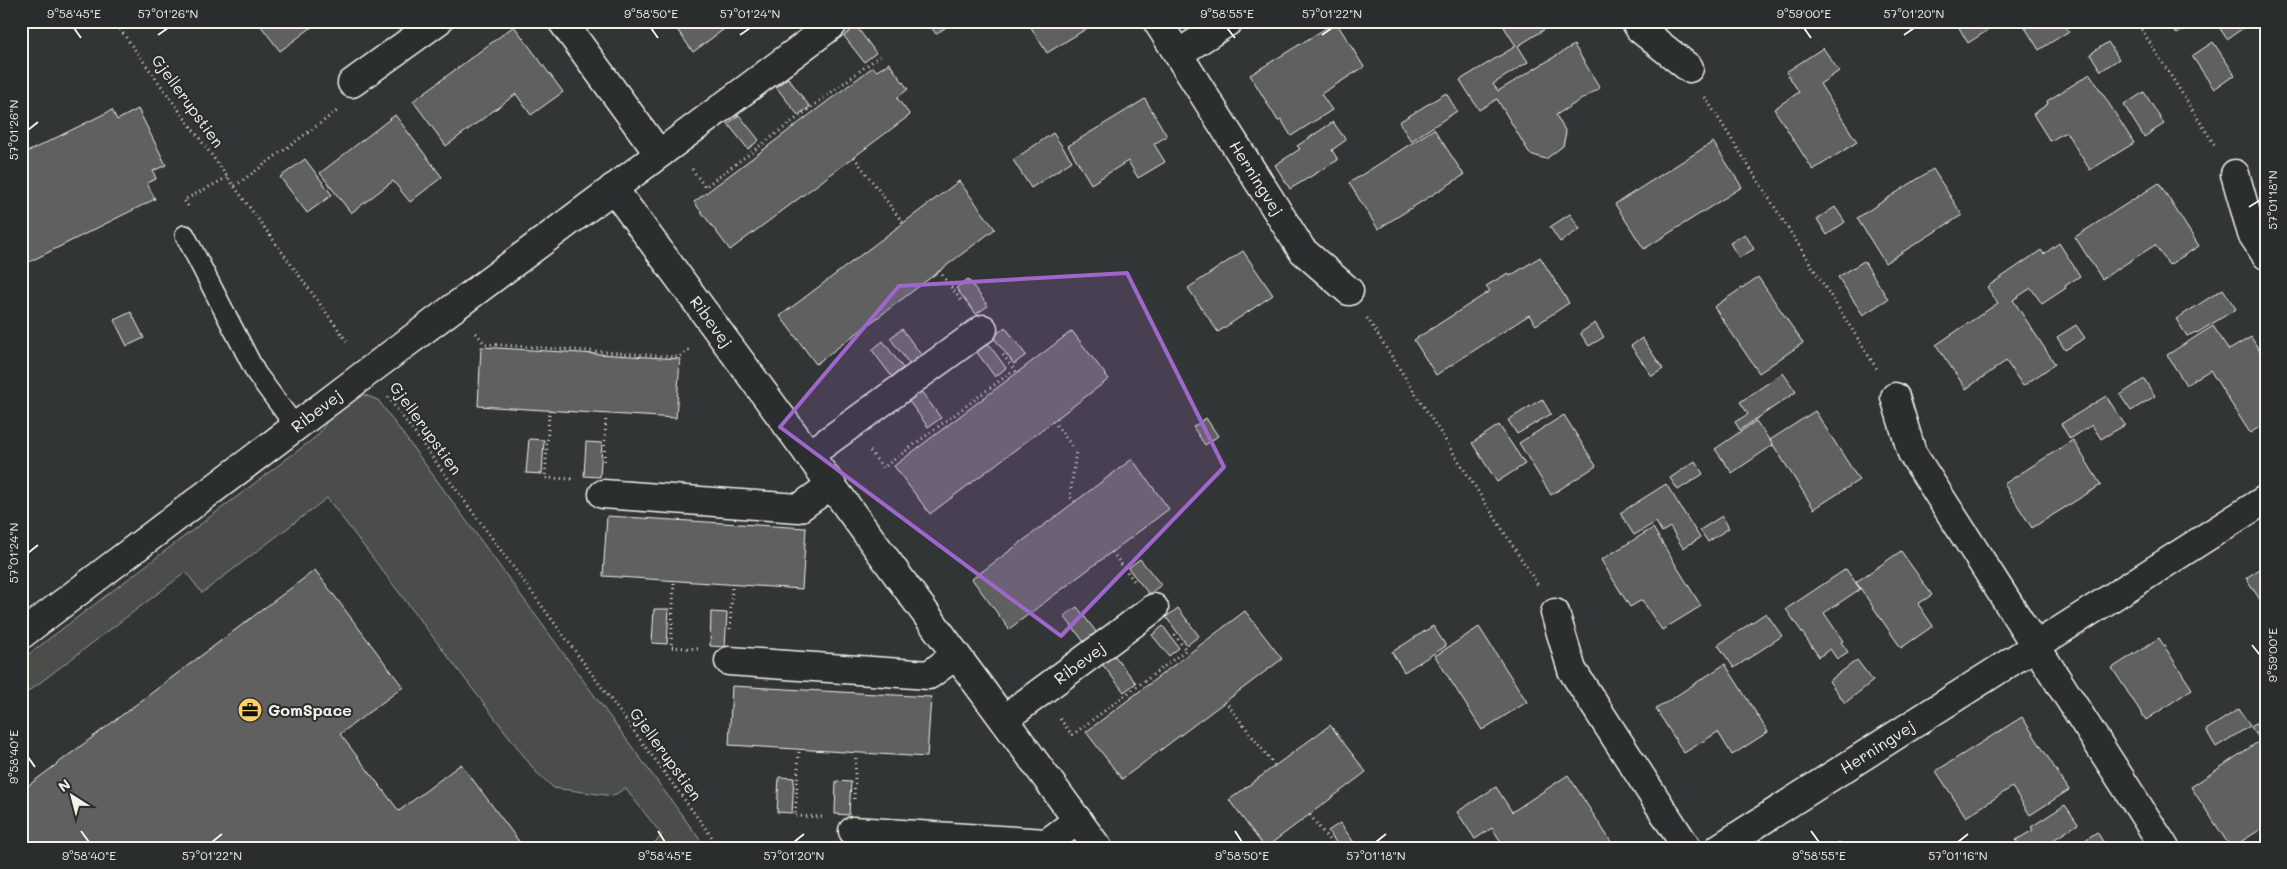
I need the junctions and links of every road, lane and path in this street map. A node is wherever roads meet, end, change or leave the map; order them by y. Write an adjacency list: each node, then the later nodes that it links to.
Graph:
1 (114, 21): 19 (path, Gjellerupstien)
2 (438, 21): 12 (street)
3 (562, 21): 16 (street)
4 (1157, 21): 9 (street, Herningvej)
5 (1229, 21): 9 (street)
6 (1636, 21): 11 (street)
7 (2136, 21): 15 (path)
8 (832, 25): 16 (street, Ribevej)
9 (1178, 54): 25 (street, Herningvej)
10 (881, 55): 13 (path)
11 (1689, 68): 29 (path)
12 (352, 83): 20 (path)
13 (814, 106): 14 (path); 16 (path)
14 (817, 109)
15 (2209, 135)
16 (659, 154): 21 (street, Ribevej)
17 (854, 157): 22 (path)
18 (2234, 174): 24 (street)
19 (228, 177): 20 (path, Gjellerupstien); 23 (path)
20 (235, 186): 30 (path, Gjellerupstien)
21 (613, 188): 26 (street, Ribevej); 27 (street, Ribevej)
22 (903, 223)
23 (185, 235): 35 (lane)
24 (2266, 255)
25 (1349, 292): 45 (path)
26 (456, 306): 27 (path); 30 (street, Ribevej)
27 (716, 329): 37 (street, Ribevej)
28 (983, 329): 37 (street)
29 (1865, 349)
30 (369, 370): 35 (street, Ribevej); 59 (path, Gjellerupstien)
31 (1014, 370): 36 (path)
32 (1895, 397): 47 (street)
33 (548, 414): 38 (path)
34 (1052, 421): 42 (path)
35 (295, 426): 46 (street, Ribevej)
36 (866, 444)
37 (809, 455): 39 (street, Ribevej)
38 (574, 480)
39 (831, 484): 40 (street); 49 (street, Ribevej)
40 (603, 494)
41 (2266, 499): 47 (street, Herningvej)
42 (1075, 502)
43 (674, 583): 48 (path)
44 (1154, 608): 52 (street, Ribevej)
45 (1555, 613): 62 (street)
46 (21, 635)
47 (2035, 646): 63 (street, Herningvej); 64 (street)
48 (700, 649)
49 (956, 655): 50 (street); 52 (street, Ribevej)
50 (729, 661)
51 (1225, 701): 54 (path)
52 (1004, 719): 57 (street, Ribevej)
53 (799, 752): 56 (path)
54 (1275, 766)
55 (1310, 814): 61 (path)
56 (824, 817)
57 (1078, 820): 58 (street); 60 (street, Ribevej)
58 (853, 831)
59 (720, 848)
60 (1098, 848)
61 (1335, 848)
62 (1687, 848)
63 (1719, 848)
64 (2165, 848)

